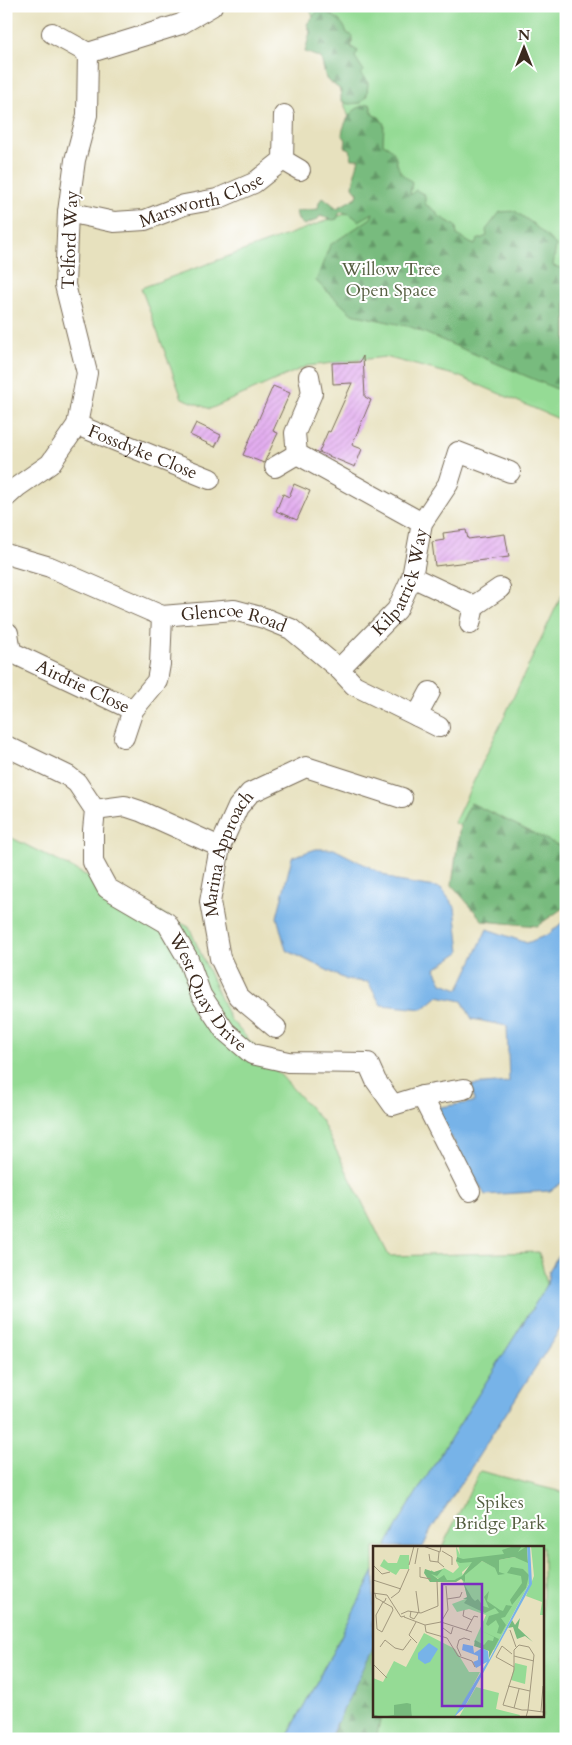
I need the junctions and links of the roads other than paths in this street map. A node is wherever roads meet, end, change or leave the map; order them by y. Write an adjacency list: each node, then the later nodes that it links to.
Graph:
1 (212, 6): 3 (street)
2 (52, 33): 3 (street)
3 (88, 53): 7 (street, Telford Way)
4 (284, 115): 5 (street, Marsworth Close)
5 (282, 160): 6 (street); 7 (street, Marsworth Close)
6 (300, 170)
7 (68, 212): 9 (street, Telford Way)
8 (309, 376): 10 (street)
9 (77, 425): 13 (street, Fossdyke Close); 14 (street, Telford Way)
10 (297, 454): 11 (street); 15 (street)
11 (275, 467)
12 (510, 472): 15 (street, Kilpatrick Way)
13 (210, 479)
14 (6, 497)
15 (422, 523): 17 (street, Kilpatrick Way)
16 (6, 554): 19 (street, Glencoe Road)
17 (412, 577): 18 (street); 21 (street, Kilpatrick Way)
18 (500, 588)
19 (162, 616): 21 (street, Glencoe Road); 23 (street, Airdrie Close)
20 (9, 647): 23 (street, Airdrie Close)
21 (339, 669): 24 (street, Glencoe Road)
22 (430, 692): 24 (street)
23 (133, 710): 26 (street)
24 (417, 716): 25 (street, Glencoe Road)
25 (439, 727)
26 (124, 737)
27 (6, 746): 29 (street)
28 (402, 798): 30 (street, Marina Approach)
29 (95, 810): 30 (street); 33 (street, West Quay Drive)
30 (220, 847): 31 (street, Marina Approach)
31 (276, 1028)
32 (464, 1089): 33 (street)
33 (422, 1096): 34 (street)
34 (470, 1191)

